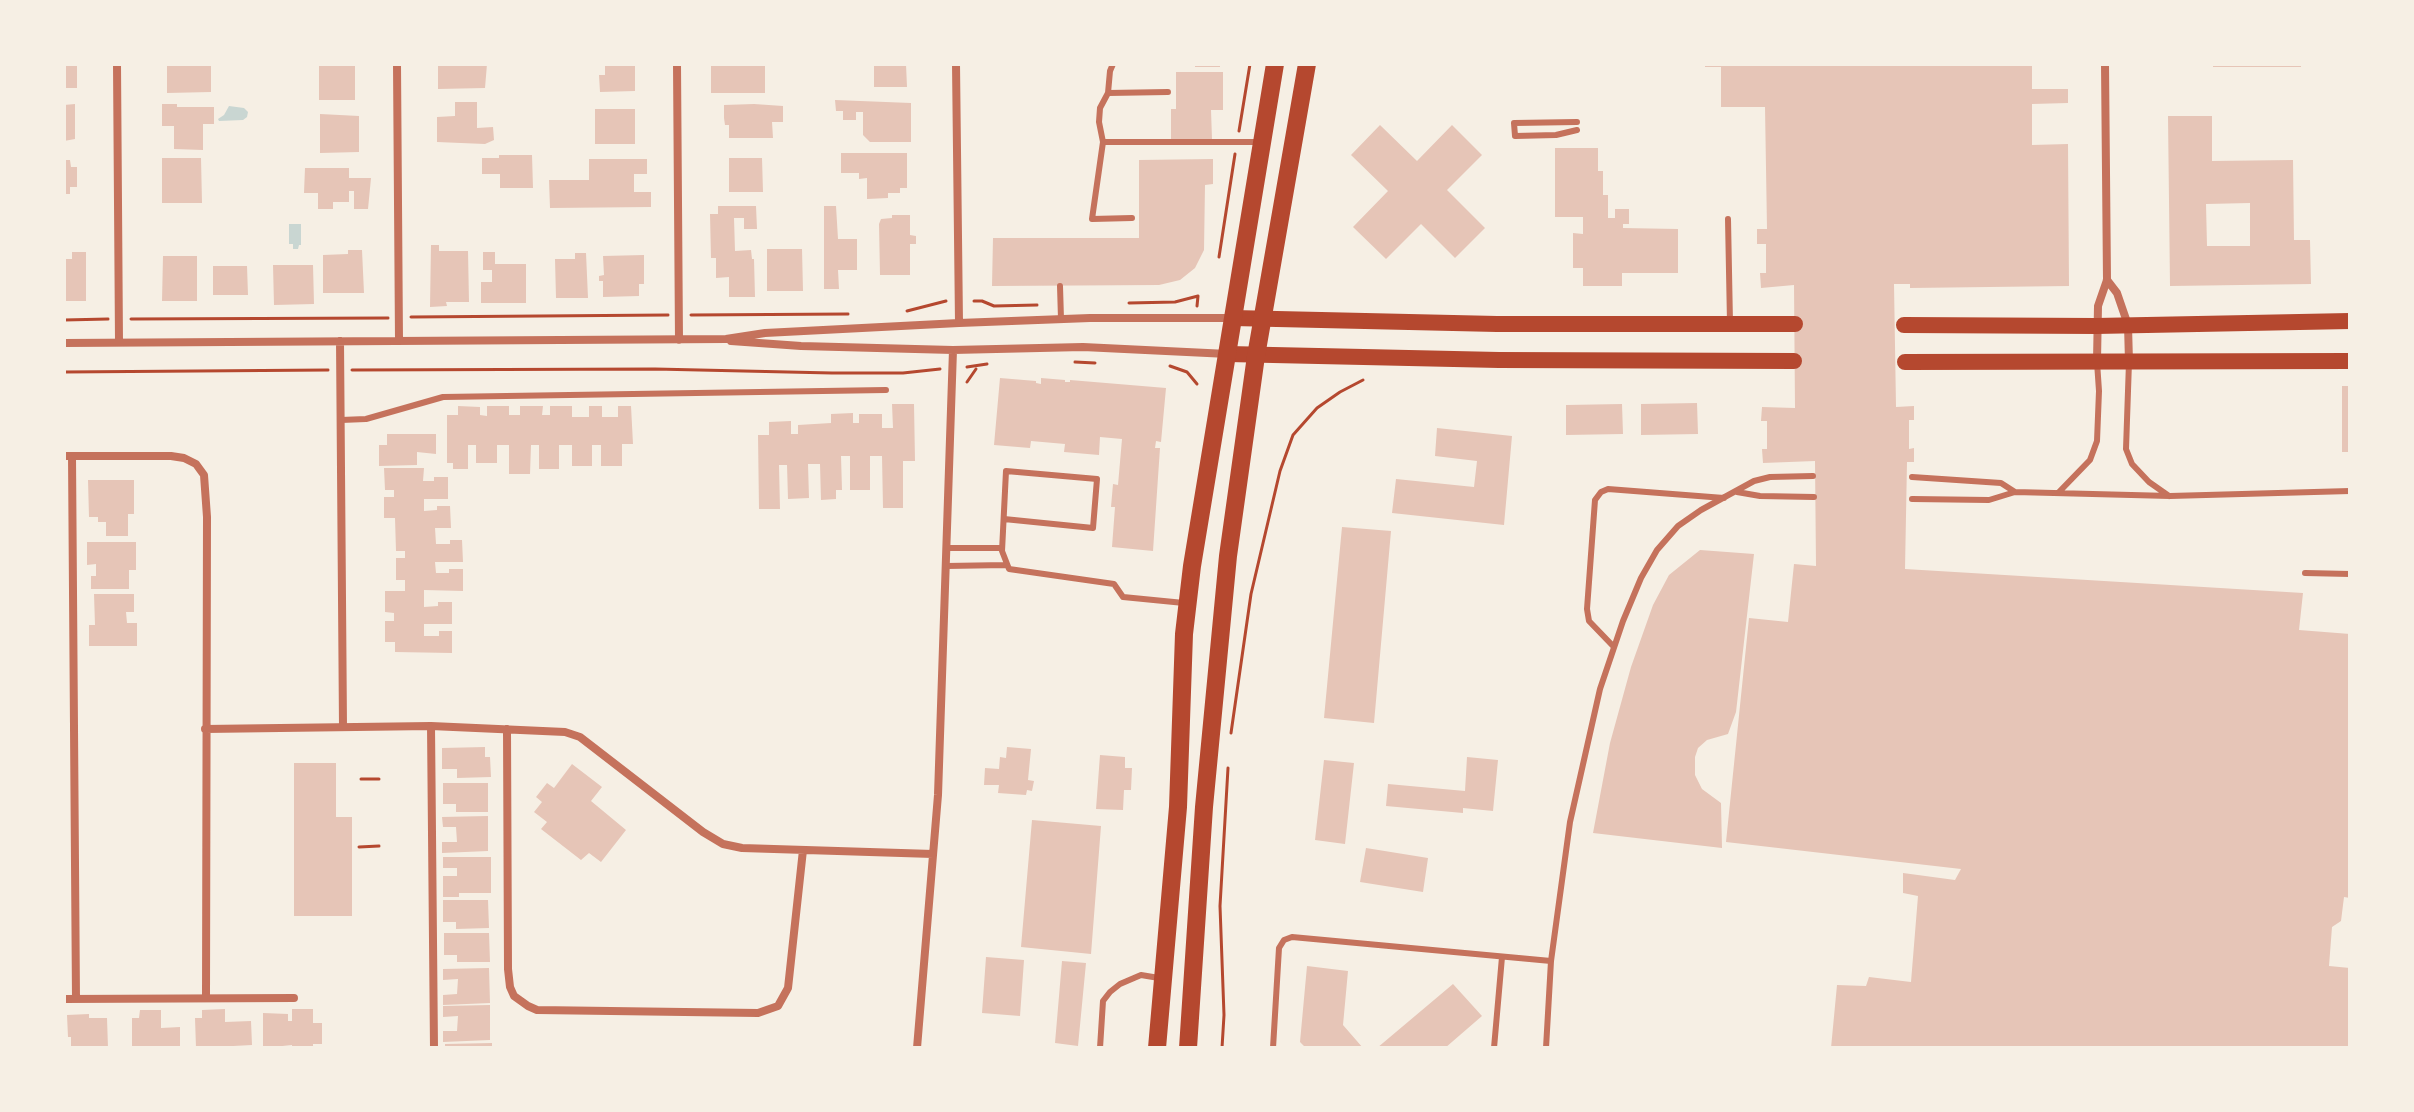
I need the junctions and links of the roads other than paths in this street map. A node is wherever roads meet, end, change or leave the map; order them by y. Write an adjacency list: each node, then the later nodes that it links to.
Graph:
1 (117, 64): 32 (street)
2 (397, 64): 31 (street)
3 (677, 64): 29 (street)
4 (956, 64): 22 (street)
5 (1113, 64): 10 (lane)
6 (1275, 64): 13 (main road)
7 (1307, 64): 18 (main road)
8 (2105, 64): 16 (street)
9 (1168, 92): 10 (lane)
10 (1108, 93): 12 (lane)
11 (1577, 126): 11 (lane)
12 (1103, 142): 13 (lane); 14 (lane)
13 (1263, 142): 19 (main road)
14 (1132, 218)
15 (1728, 219): 23 (lane)
16 (2107, 280): 26 (street); 27 (street)
17 (1060, 286): 20 (lane)
18 (1263, 317): 19 (main road); 23 (main road); 36 (main road)
19 (1233, 318): 20 (street); 35 (main road)
20 (1061, 319): 22 (street)
21 (2350, 321): 26 (main road)
22 (959, 323): 28 (street)
23 (1730, 324): 24 (main road)
24 (1795, 324)
25 (1904, 325): 27 (main road)
26 (2128, 325): 27 (main road); 41 (street)
27 (2096, 326): 40 (street)
28 (726, 339): 29 (street); 34 (street)
29 (679, 340): 31 (street)
30 (340, 341): 31 (street); 32 (street); 43 (street)
31 (399, 341)
32 (119, 342): 33 (street)
33 (64, 343)
34 (953, 350): 35 (street); 56 (street)
35 (1228, 354): 36 (main road); 62 (main road)
36 (1256, 356): 37 (main road); 81 (main road)
37 (1794, 361)
38 (2350, 361): 41 (main road)
39 (1905, 362): 40 (main road)
40 (2097, 362): 41 (main road); 50 (lane)
41 (2129, 362): 51 (lane)
42 (886, 390): 43 (lane)
43 (341, 420): 65 (street)
44 (68, 456): 66 (street); 76 (street)
45 (1813, 476): 48 (lane)
46 (1912, 477): 49 (lane)
47 (2350, 491): 51 (lane)
48 (1737, 492): 52 (lane); 53 (lane)
49 (2015, 492): 50 (lane); 54 (lane)
50 (2059, 492): 51 (lane)
51 (2170, 496)
52 (1814, 497)
53 (1724, 498): 63 (lane); 63 (lane)
54 (1912, 499)
55 (1004, 519): 55 (lane); 57 (lane)
56 (947, 548): 57 (lane); 59 (street)
57 (1002, 548): 58 (lane)
58 (1006, 565): 59 (lane); 62 (lane)
59 (946, 566): 69 (street)
60 (2305, 573): 61 (lane)
61 (2350, 574)
62 (1188, 603): 72 (main road)
63 (1614, 647): 71 (lane)
64 (431, 726): 65 (street); 67 (street); 77 (street)
65 (343, 727): 66 (street)
66 (205, 729): 73 (street)
67 (507, 729): 68 (street); 68 (street)
68 (803, 850): 69 (street)
69 (933, 854): 78 (street)
70 (1502, 957): 71 (lane); 82 (lane); 83 (lane)
71 (1551, 961): 84 (lane)
72 (1164, 978): 79 (lane); 80 (main road)
73 (206, 998): 74 (street); 76 (street)
74 (294, 998)
75 (64, 999): 76 (street)
76 (76, 999)
77 (434, 1048)
78 (917, 1048)
79 (1100, 1048)
80 (1157, 1048)
81 (1188, 1048)
82 (1273, 1048)
83 (1494, 1048)
84 (1546, 1048)

